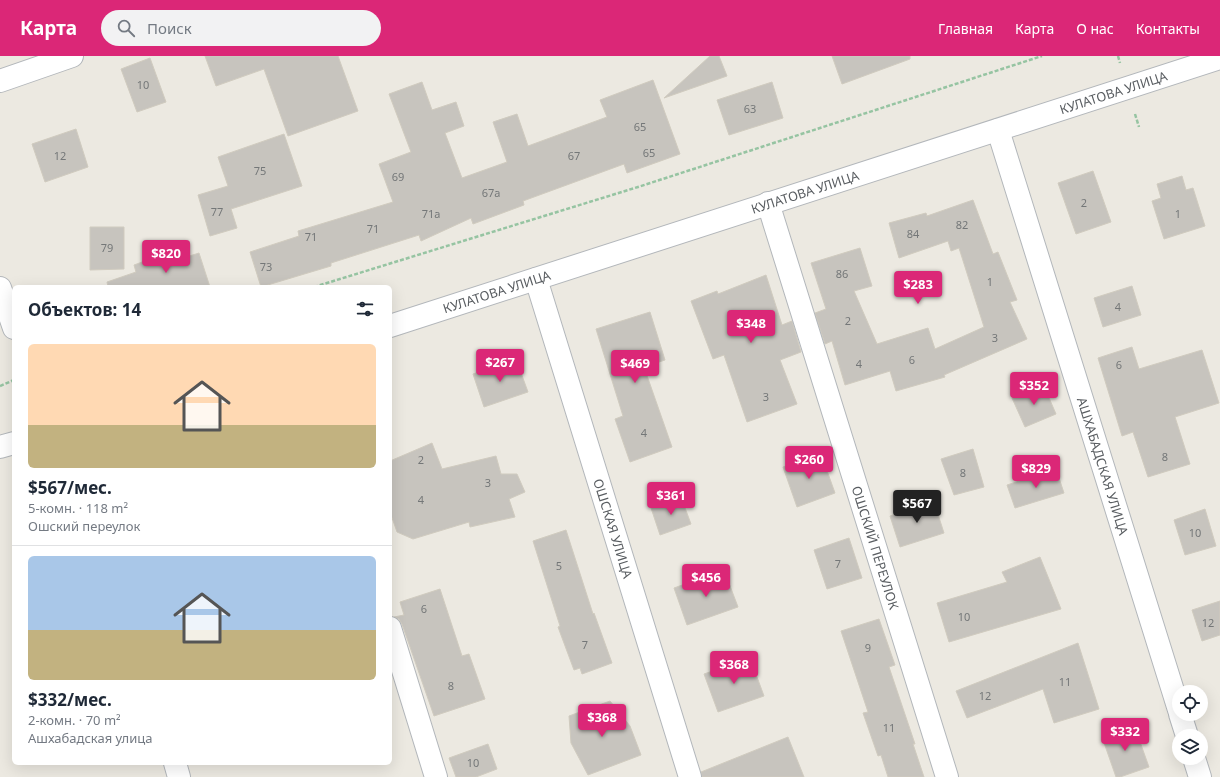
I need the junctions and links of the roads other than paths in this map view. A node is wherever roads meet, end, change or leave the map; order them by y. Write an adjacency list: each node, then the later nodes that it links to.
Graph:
1 (72, 56): 4 (street)
2 (1220, 58): 3 (street, КУЛАТОВА УЛИЦА)
3 (1173, 64): 5 (street, КУЛАТОВА УЛИЦА)
4 (0, 81)
5 (998, 130): 6 (street, КУЛАТОВА УЛИЦА); 14 (street, АШХАБАДСКАЯ УЛИЦА)
6 (768, 203): 7 (street, КУЛАТОВА УЛИЦА); 20 (street, ОШСКИЙ ПЕРЕУЛОК)
7 (536, 279): 10 (street, КУЛАТОВА УЛИЦА); 19 (street, ОШСКАЯ УЛИЦА)
8 (0, 288): 9 (street)
9 (12, 322)
10 (392, 325)
11 (12, 444): 12 (street)
12 (0, 447)
13 (392, 634): 18 (street)
14 (1172, 688)
15 (176, 765): 17 (street)
16 (1196, 765): 21 (street)
17 (179, 777)
18 (436, 777)
19 (690, 777)
20 (947, 777)
21 (1200, 777)

